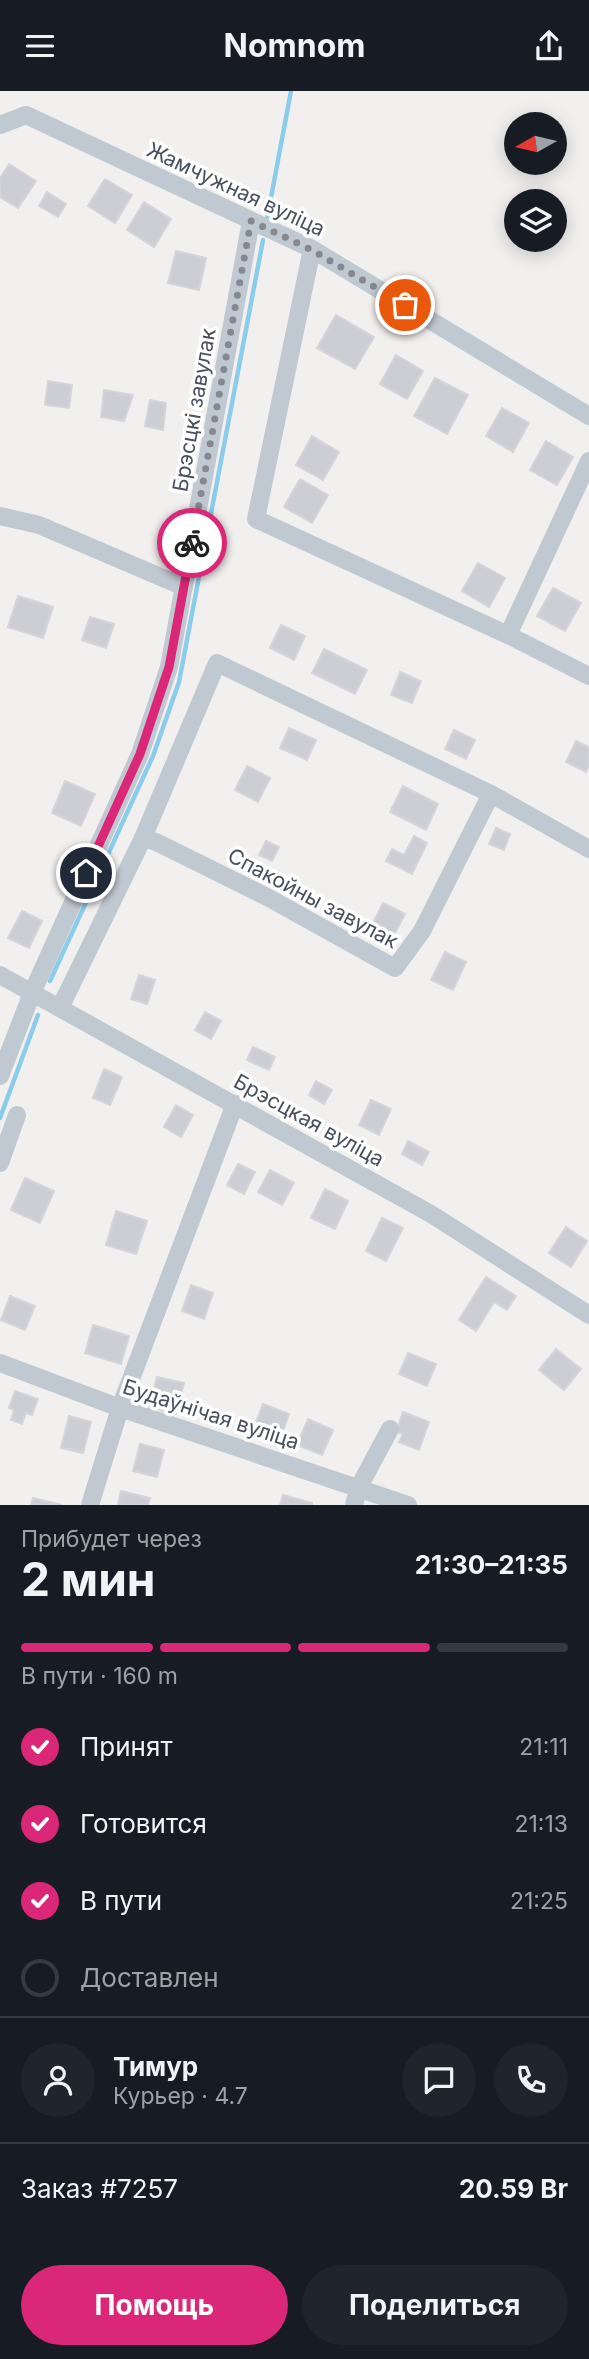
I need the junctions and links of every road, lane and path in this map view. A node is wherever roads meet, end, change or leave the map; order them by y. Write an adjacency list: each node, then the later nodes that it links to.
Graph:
1 (0, 125): 2 (street, Жамчужная вуліца)
2 (251, 221): 3 (street, Жамчужная вуліца); 7 (street, Брэсцкі завулак)
3 (312, 250): 4 (street, Жамчужная вуліца); 8 (street)
4 (589, 416)
5 (589, 461): 8 (street)
6 (0, 516): 7 (street)
7 (184, 587): 14 (street, Брэсцкі завулак)
8 (508, 635): 9 (street)
9 (589, 676)
10 (491, 794): 11 (street, Спакойны завулак); 11 (street); 12 (street)
11 (143, 838): 15 (street)
12 (589, 849)
13 (0, 975): 14 (street, Брэсцкая вуліца)
14 (32, 993): 15 (street, Брэсцкая вуліца); 16 (street, Брэсцкі завулак)
15 (60, 1008): 17 (street, Брэсцкая вуліца)
16 (0, 1076)
17 (235, 1104): 20 (street, Брэсцкая вуліца); 22 (street)
18 (18, 1115): 19 (street)
19 (0, 1163)
20 (589, 1315)
21 (0, 1363): 22 (street, Будаўнічая вуліца)
22 (120, 1408): 24 (street, Будаўнічая вуліца); 25 (street)
23 (390, 1429): 24 (street)
24 (359, 1487): 26 (street); 27 (street, Будаўнічая вуліца)
25 (90, 1505)
26 (354, 1505)
27 (408, 1505)

